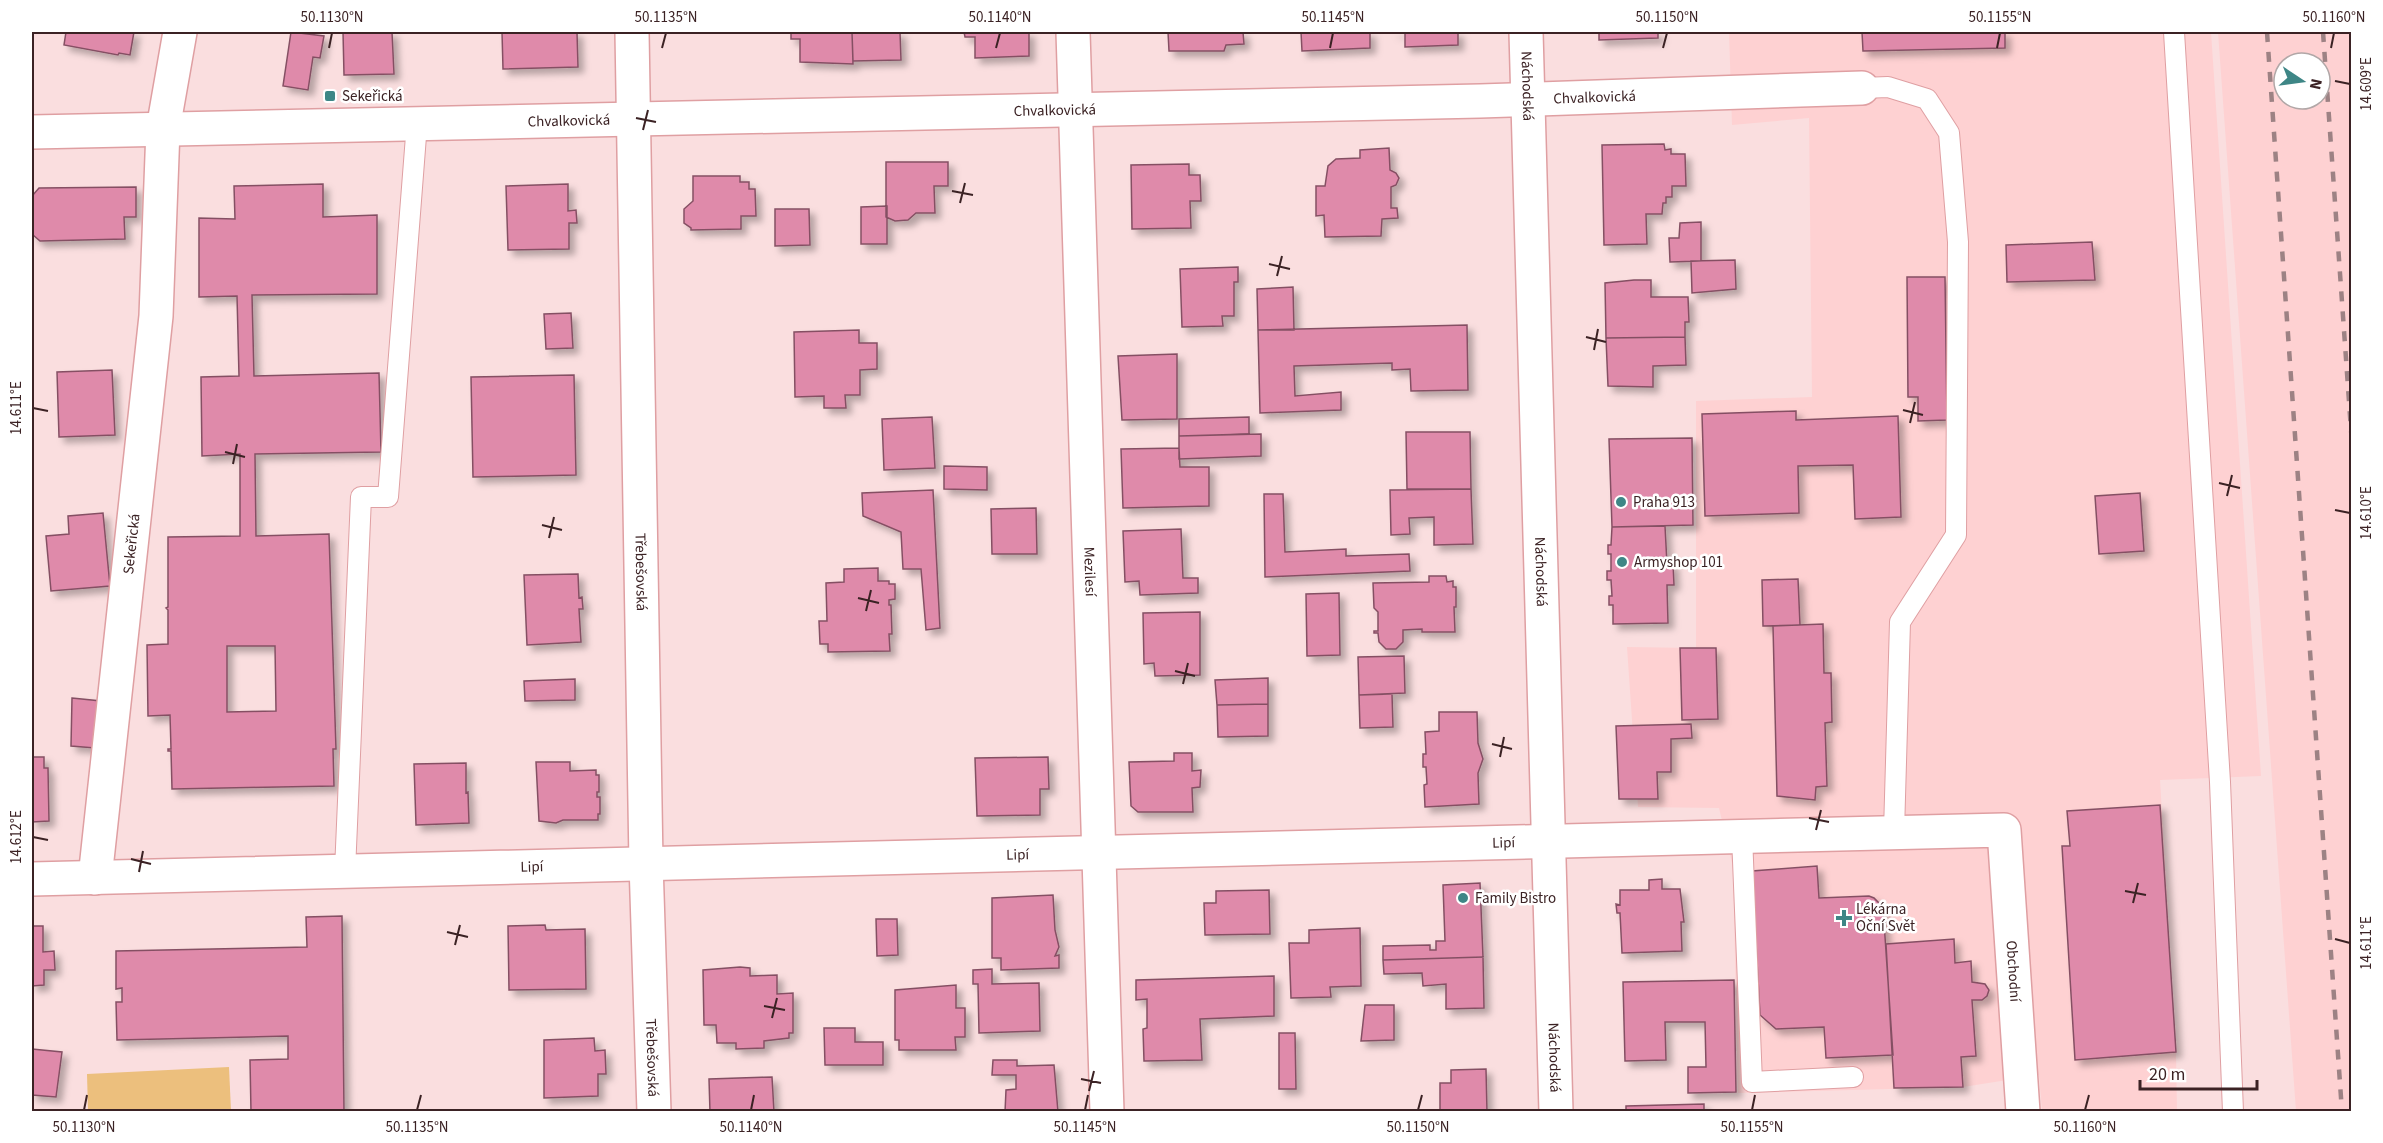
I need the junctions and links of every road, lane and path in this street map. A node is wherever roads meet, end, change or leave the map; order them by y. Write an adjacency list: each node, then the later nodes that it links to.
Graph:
1 (180, 32): 11 (street, Sekeřická)
2 (632, 32): 9 (street, Třebešovská)
3 (1073, 32): 8 (street, Mezilesí)
4 (1526, 32): 7 (street, Náchodská)
5 (2174, 32): 27 (lane)
6 (1862, 88): 7 (street, Chvalkovická); 14 (lane, Chvalkovická)
7 (1528, 98): 8 (street, Chvalkovická); 16 (street, Náchodská)
8 (1076, 109): 9 (street, Chvalkovická); 17 (street, Mezilesí)
9 (633, 118): 10 (street, Chvalkovická); 18 (street, Třebešovská)
10 (417, 123): 11 (street, Chvalkovická); 19 (lane)
11 (163, 129): 12 (street, Chvalkovická); 20 (street, Sekeřická)
12 (32, 132)
13 (2004, 830): 14 (street, Lipí); 26 (street, Obchodní)
14 (1894, 832): 15 (street, Lipí)
15 (1742, 836): 16 (street, Lipí); 22 (lane)
16 (1548, 840): 17 (street, Lipí); 25 (street, Náchodská)
17 (1099, 852): 18 (street, Lipí); 24 (street, Mezilesí)
18 (646, 863): 19 (street, Lipí); 23 (street, Třebešovská)
19 (345, 871): 20 (street, Lipí)
20 (95, 878): 21 (street, Lipí)
21 (32, 879)
22 (1853, 1077)
23 (654, 1112)
24 (1107, 1112)
25 (1556, 1112)
26 (2023, 1112)
27 (2233, 1112)

